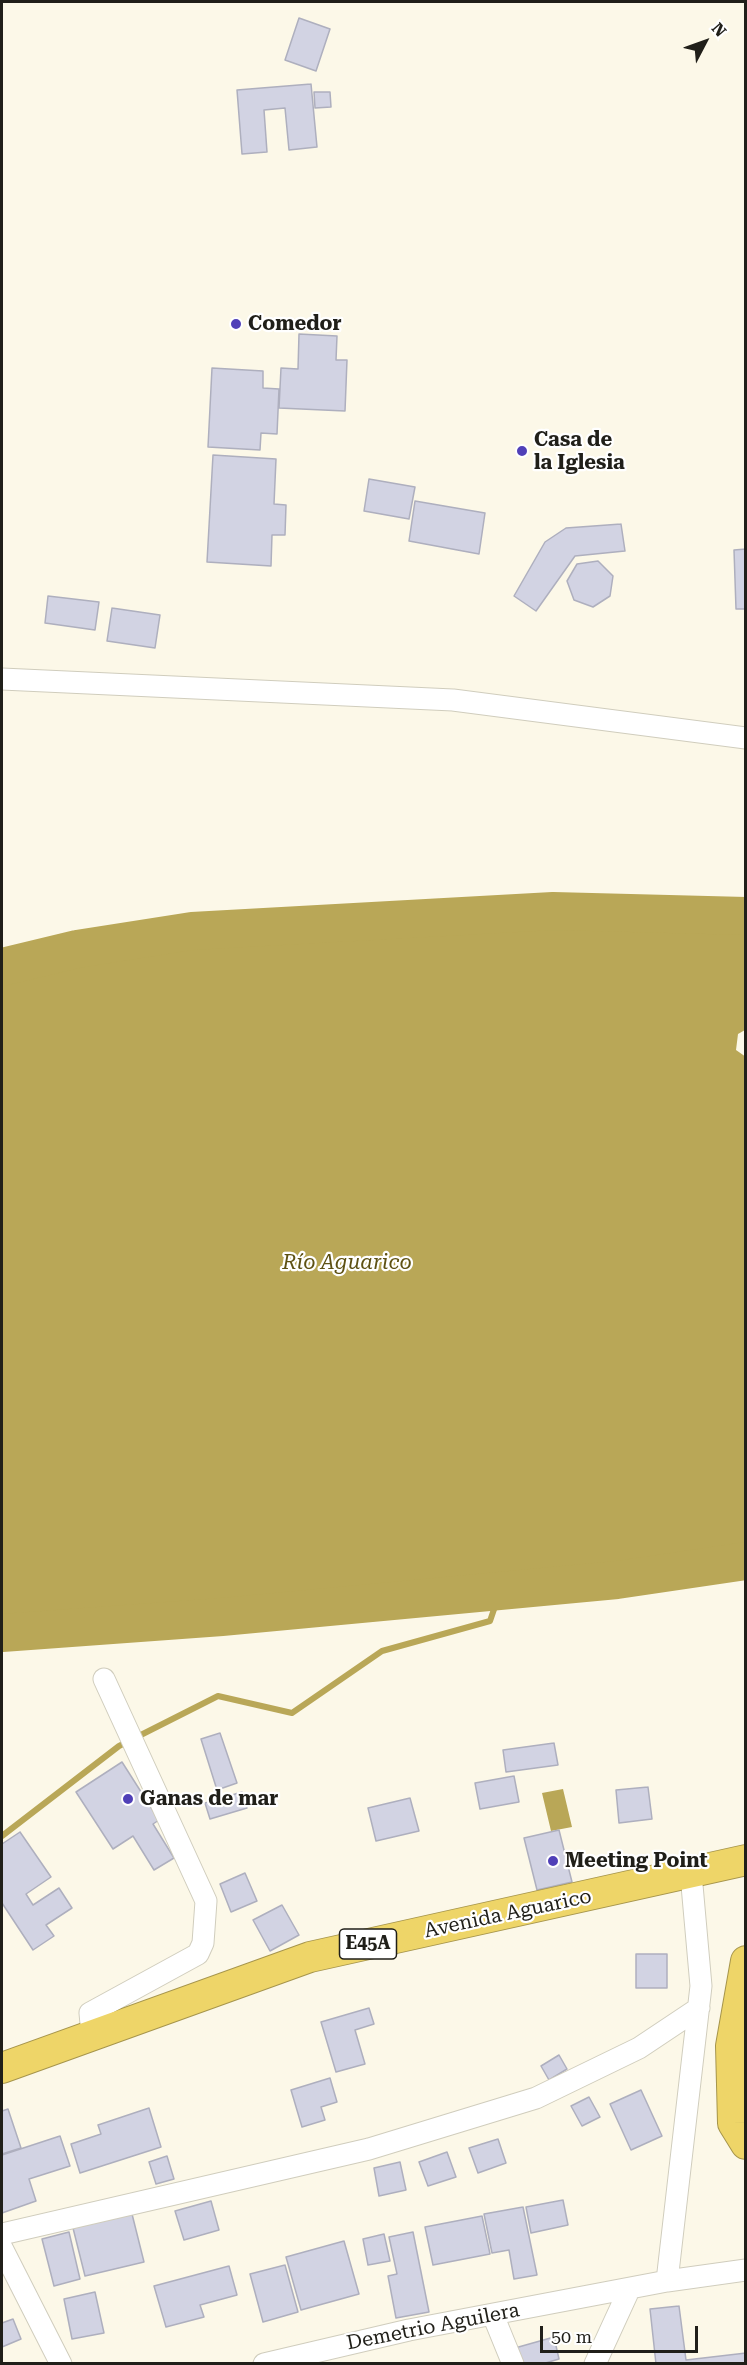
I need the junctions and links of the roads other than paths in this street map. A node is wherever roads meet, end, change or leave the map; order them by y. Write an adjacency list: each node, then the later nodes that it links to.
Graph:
1 (2, 679): 2 (street)
2 (746, 738)
3 (104, 1678): 8 (street)
4 (746, 1860): 5 (highway, Avenida Aguarico / E45A)
5 (691, 1874): 7 (street); 8 (highway, Avenida Aguarico / E45A)
6 (746, 1961): 10 (highway)
7 (699, 2008): 11 (street); 14 (street)
8 (92, 2035): 9 (highway, Avenida Aguarico / E45A)
9 (2, 2068)
10 (746, 2144)
11 (2, 2234)
12 (2, 2248): 17 (street)
13 (746, 2270): 14 (street, Demetrio Aguilera)
14 (667, 2281): 15 (street, Demetrio Aguilera)
15 (629, 2290): 16 (street, Demetrio Aguilera); 20 (street)
16 (493, 2315): 18 (street, Demetrio Aguilera); 19 (street)
17 (61, 2364)
18 (264, 2364)
19 (513, 2364)
20 (595, 2364)

